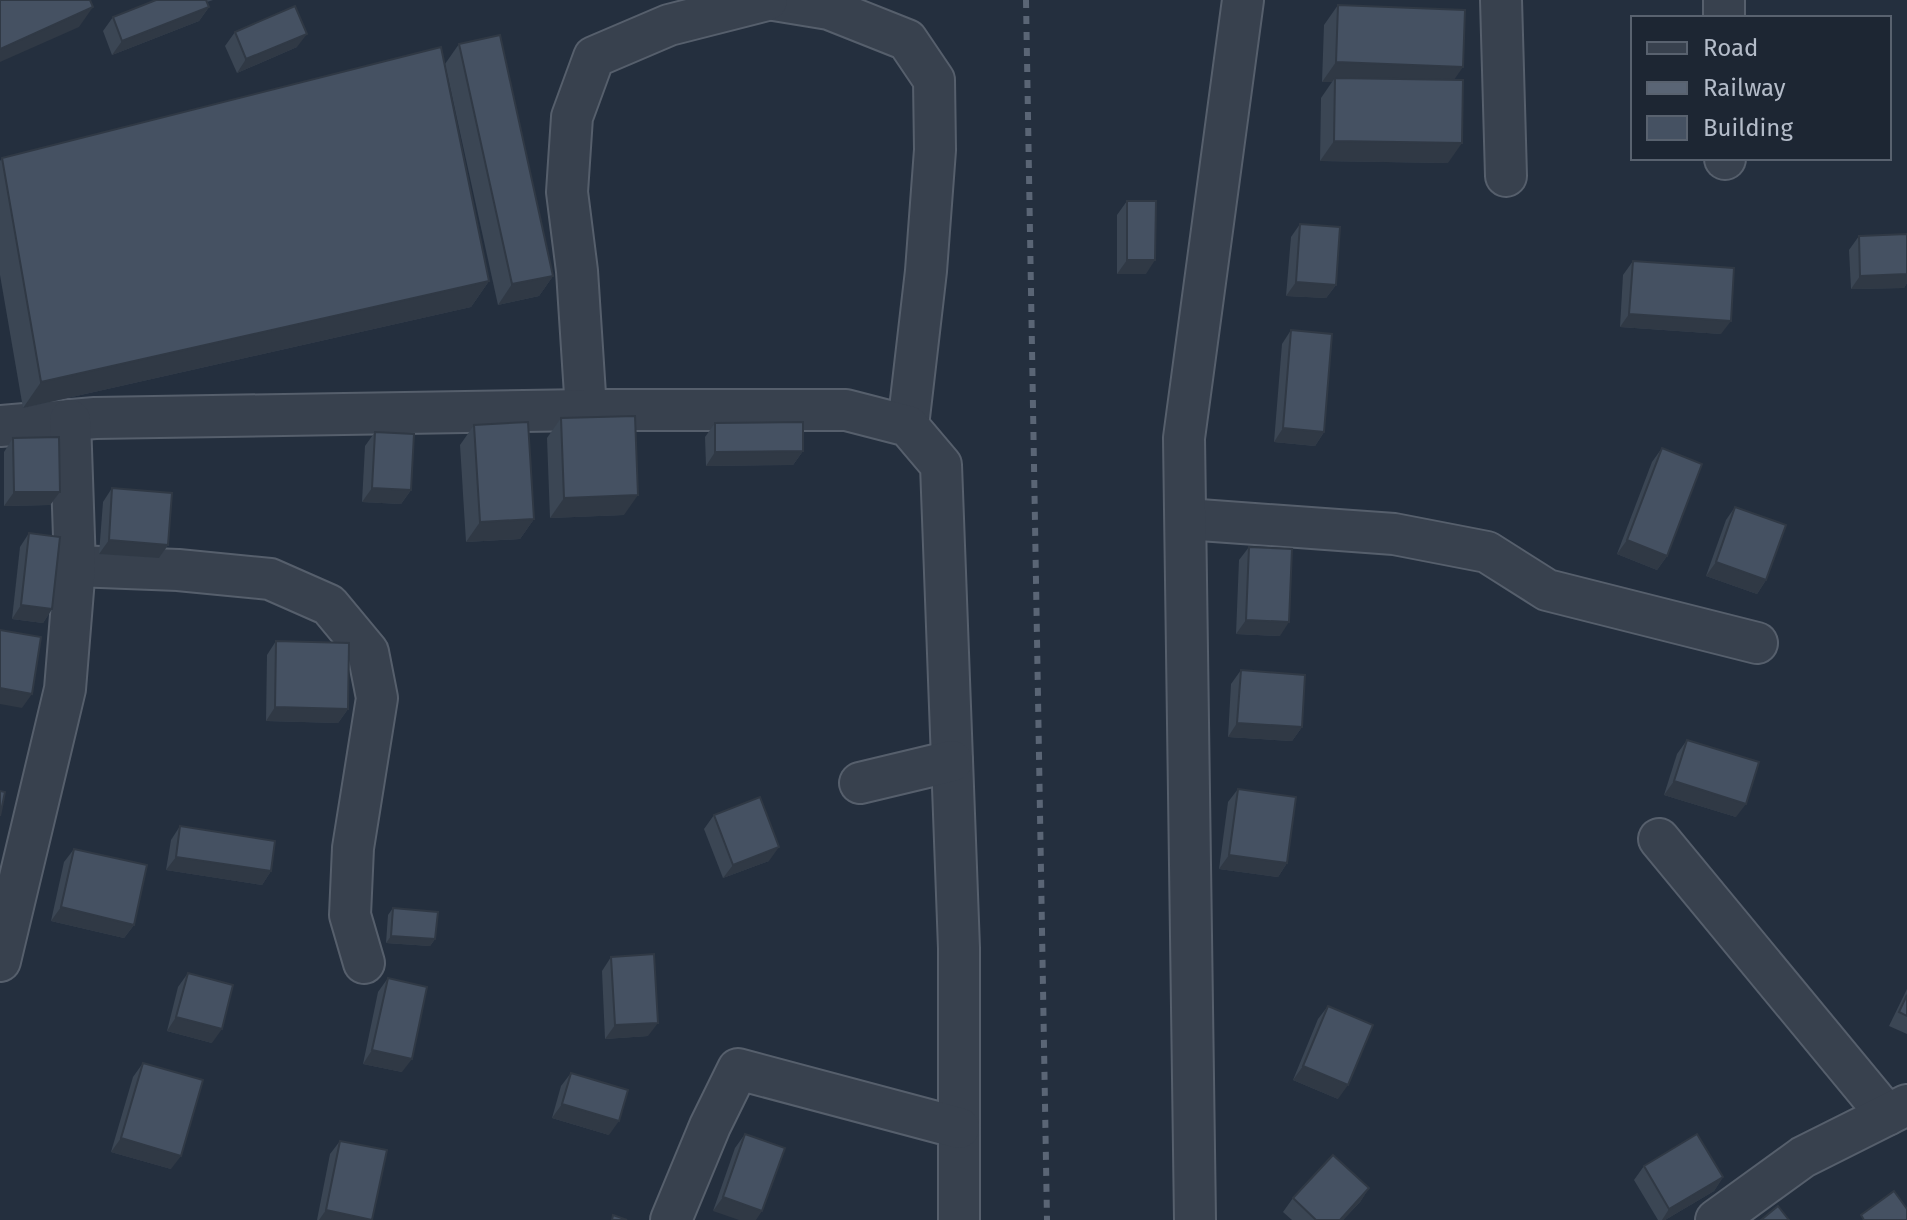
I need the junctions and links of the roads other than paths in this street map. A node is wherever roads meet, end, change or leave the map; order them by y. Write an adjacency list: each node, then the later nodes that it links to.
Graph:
1 (767, 0): 6 (street)
2 (774, 0): 9 (street)
3 (1243, 0): 10 (street)
4 (1501, 0): 5 (street)
5 (1506, 176)
6 (586, 410): 7 (street); 9 (street)
7 (70, 420): 8 (street); 11 (street)
8 (0, 426)
9 (908, 426): 13 (street)
10 (1186, 519): 12 (street); 22 (street)
11 (75, 566): 16 (street); 17 (street)
12 (1757, 643)
13 (952, 761): 14 (street); 19 (street)
14 (860, 783)
15 (1659, 839): 18 (street)
16 (0, 961)
17 (364, 963)
18 (1897, 1110): 23 (street)
19 (959, 1128): 20 (street); 21 (street)
20 (671, 1220)
21 (959, 1220)
22 (1195, 1220)
23 (1716, 1220)

